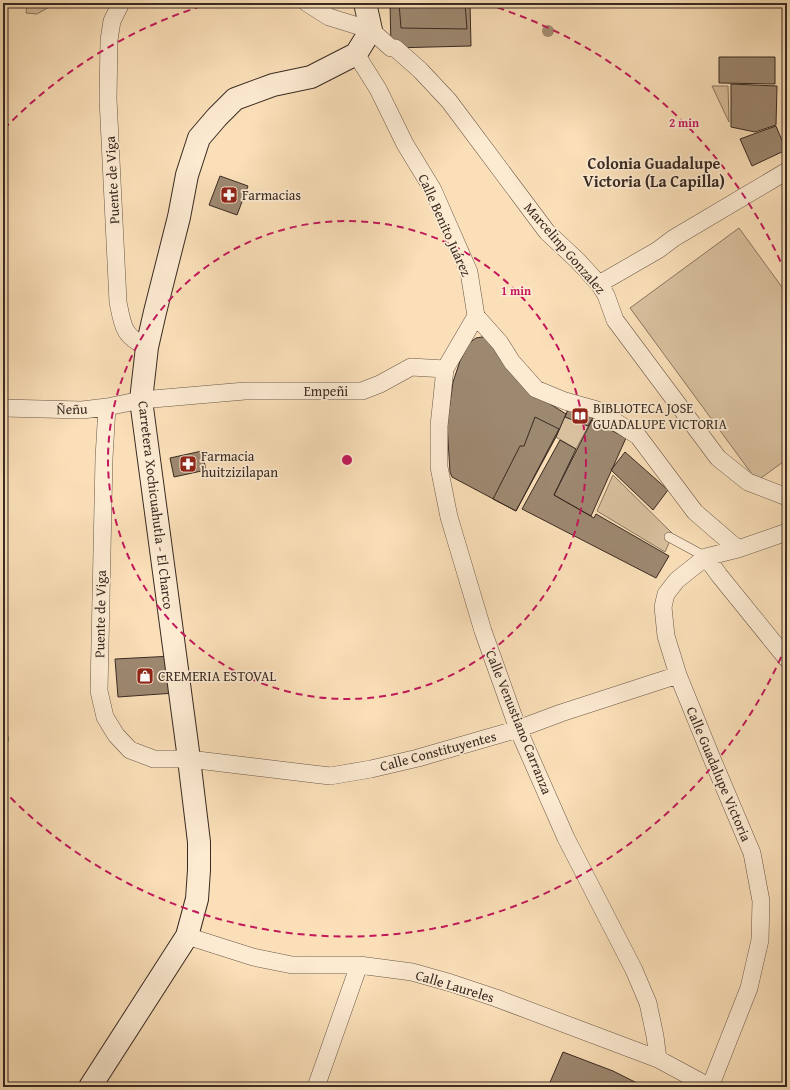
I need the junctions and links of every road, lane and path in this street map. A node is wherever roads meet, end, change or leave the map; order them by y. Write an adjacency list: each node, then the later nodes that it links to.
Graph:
1 (121, 3): 9 (street, Puente de Viga)
2 (307, 3): 4 (street)
3 (365, 3): 4 (main road)
4 (371, 30): 5 (main road); 7 (street, Marcelinp Gonzalez)
5 (356, 54): 8 (street, Calle Benito Juárez); 9 (main road, Carretera Xochicuahutla - El Charco)
6 (787, 171): 7 (street)
7 (599, 284): 14 (street, Marcelinp Gonzalez)
8 (476, 316): 10 (street); 17 (street)
9 (147, 347): 11 (main road, Carretera Xochicuahutla - El Charco)
10 (445, 369): 11 (street, Empeñi); 21 (street, Calle Venustiano Carranza)
11 (141, 400): 12 (street, Ñeñu); 22 (main road, Carretera Xochicuahutla - El Charco)
12 (108, 407): 13 (street, Ñeñu); 22 (street, Puente de Viga)
13 (3, 408)
14 (787, 497)
15 (787, 532): 17 (street, Calle Guadalupe Victoria)
16 (669, 537): 18 (lane)
17 (738, 549): 18 (street, Calle Guadalupe Victoria)
18 (706, 557): 19 (street); 20 (street, Calle Guadalupe Victoria)
19 (787, 659)
20 (678, 675): 21 (street, Calle Constituyentes); 28 (street, Calle Guadalupe Victoria)
21 (518, 729): 22 (street, Calle Constituyentes); 25 (street, Calle Venustiano Carranza)
22 (189, 759): 23 (main road, Carretera Xochicuahutla - El Charco)
23 (187, 936): 24 (street, Calle Laureles); 26 (main road, Carretera Xochicuahutla - El Charco)
24 (359, 965): 25 (street, Calle Laureles); 27 (street)
25 (658, 1060): 28 (street, Calle Laureles)
26 (90, 1087)
27 (316, 1087)
28 (710, 1087)

